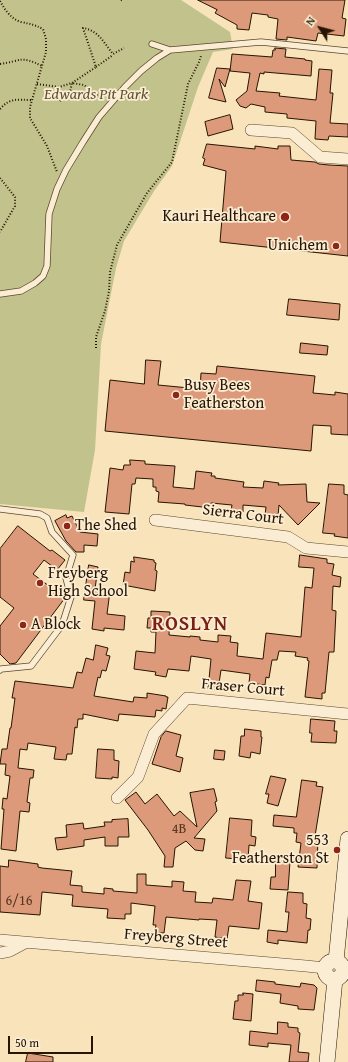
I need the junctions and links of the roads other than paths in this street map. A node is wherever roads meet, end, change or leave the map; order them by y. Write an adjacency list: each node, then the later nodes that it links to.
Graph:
1 (152, 44): 2 (lane)
2 (170, 50): 3 (lane); 6 (lane)
3 (348, 51)
4 (251, 130): 5 (street)
5 (348, 159)
6 (0, 294)
7 (0, 509): 10 (lane)
8 (155, 520): 9 (street, Sierra Court)
9 (348, 552)
10 (0, 670)
11 (348, 714): 12 (street, Fraser Court)
12 (117, 798)
13 (348, 839): 17 (main road)
14 (0, 940): 15 (street, Freyberg Street)
15 (25, 943): 16 (street); 17 (street, Freyberg Street)
16 (0, 953)
17 (332, 970): 18 (main road)
18 (327, 1062)

